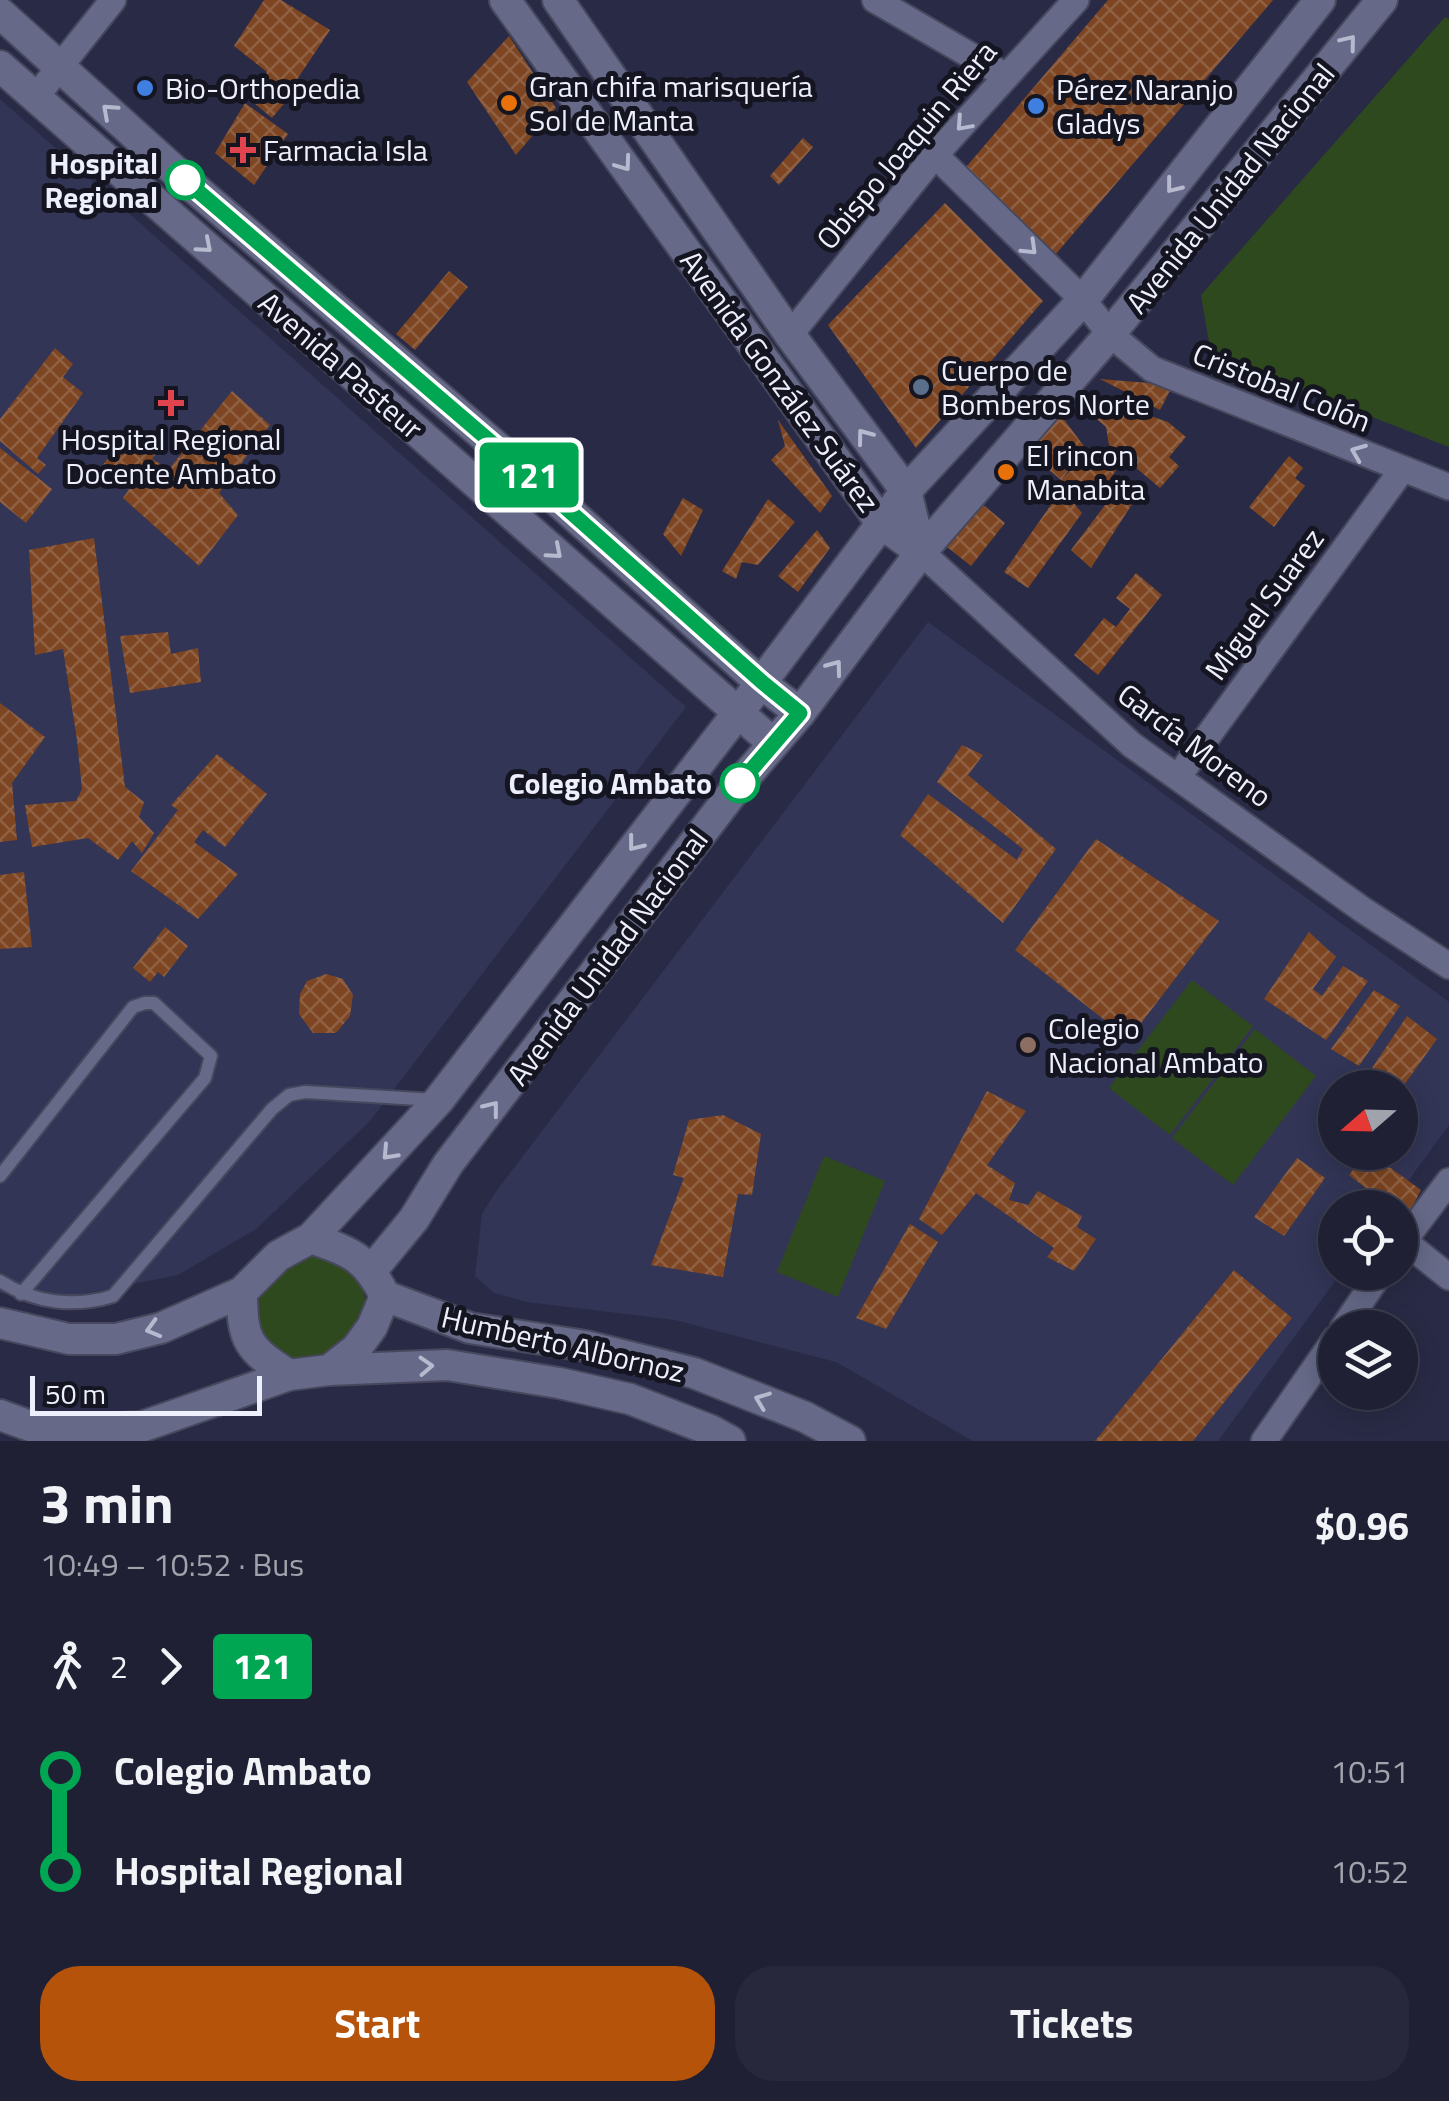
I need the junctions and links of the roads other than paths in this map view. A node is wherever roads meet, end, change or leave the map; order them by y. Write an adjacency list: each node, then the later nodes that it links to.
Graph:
1 (113, 0): 10 (street)
2 (506, 0): 20 (main road, Avenida González Suárez, one-way to 20)
3 (558, 0): 16 (main road, Avenida González Suárez)
4 (875, 0): 11 (street)
5 (1076, 0): 11 (street, Obispo Joaquin Riera)
6 (1320, 0): 14 (main road, Avenida Unidad Nacional, one-way to 14)
7 (1382, 0): 15 (main road, Avenida Unidad Nacional, one-way to 7)
8 (0, 13): 10 (main road, Avenida Pasteur)
9 (0, 66): 12 (main road, Avenida Pasteur)
10 (61, 68): 12 (street); 22 (main road, Avenida Pasteur, one-way to 10)
11 (1006, 76): 13 (street, Obispo Joaquin Riera, one-way to 13)
12 (35, 98): 23 (main road, Avenida Pasteur, one-way to 23)
13 (936, 155): 14 (street, Cristobal Colón, one-way to 14); 16 (street, Obispo Joaquin Riera)
14 (1083, 300): 15 (street, Cristobal Colón); 19 (main road, Avenida Unidad Nacional)
15 (1110, 334): 17 (street, Cristobal Colón, one-way to 15); 21 (main road, Avenida Unidad Nacional)
16 (790, 335): 19 (main road, Avenida González Suárez, one-way to 16)
17 (1402, 470): 18 (street, Cristobal Colón); 26 (street, Miguel Suarez)
18 (1449, 487)
19 (906, 491): 20 (main road, Avenida Unidad Nacional); 21 (main road, Avenida González Suárez)
20 (882, 524): 21 (main road, Avenida González Suárez); 22 (main road, Avenida Unidad Nacional)
21 (921, 552): 24 (main road, Avenida Unidad Nacional, one-way to 21); 26 (street, García Moreno)
22 (762, 682): 23 (main road, Avenida Unidad Nacional); 24 (main road, Avenida Pasteur)
23 (738, 712): 25 (main road, Avenida Pasteur); 28 (main road, Avenida Unidad Nacional, one-way to 28)
24 (800, 713): 25 (main road, Avenida Unidad Nacional)
25 (773, 743): 36 (main road, Avenida Unidad Nacional, one-way to 25)
26 (1178, 777): 27 (street, García Moreno)
27 (1449, 966)
28 (438, 1100): 32 (main road, Avenida Unidad Nacional, one-way to 32); 38 (lane)
29 (0, 1176): 38 (lane)
30 (1449, 1181): 31 (street)
31 (1418, 1222)
32 (311, 1238): 36 (main road); 37 (main road)
33 (1418, 1255): 34 (street)
34 (1449, 1277)
35 (0, 1281): 38 (lane)
36 (378, 1283): 41 (main road); 45 (main road, Humberto Albornoz, one-way to 36)
37 (242, 1292): 39 (main road, one-way to 39); 42 (main road)
38 (21, 1294)
39 (0, 1323)
40 (1318, 1363): 46 (street)
41 (328, 1370): 42 (main road); 44 (main road, Humberto Albornoz, one-way to 44)
42 (289, 1376): 43 (main road)
43 (0, 1416)
44 (730, 1441)
45 (850, 1441)
46 (1264, 1441)

